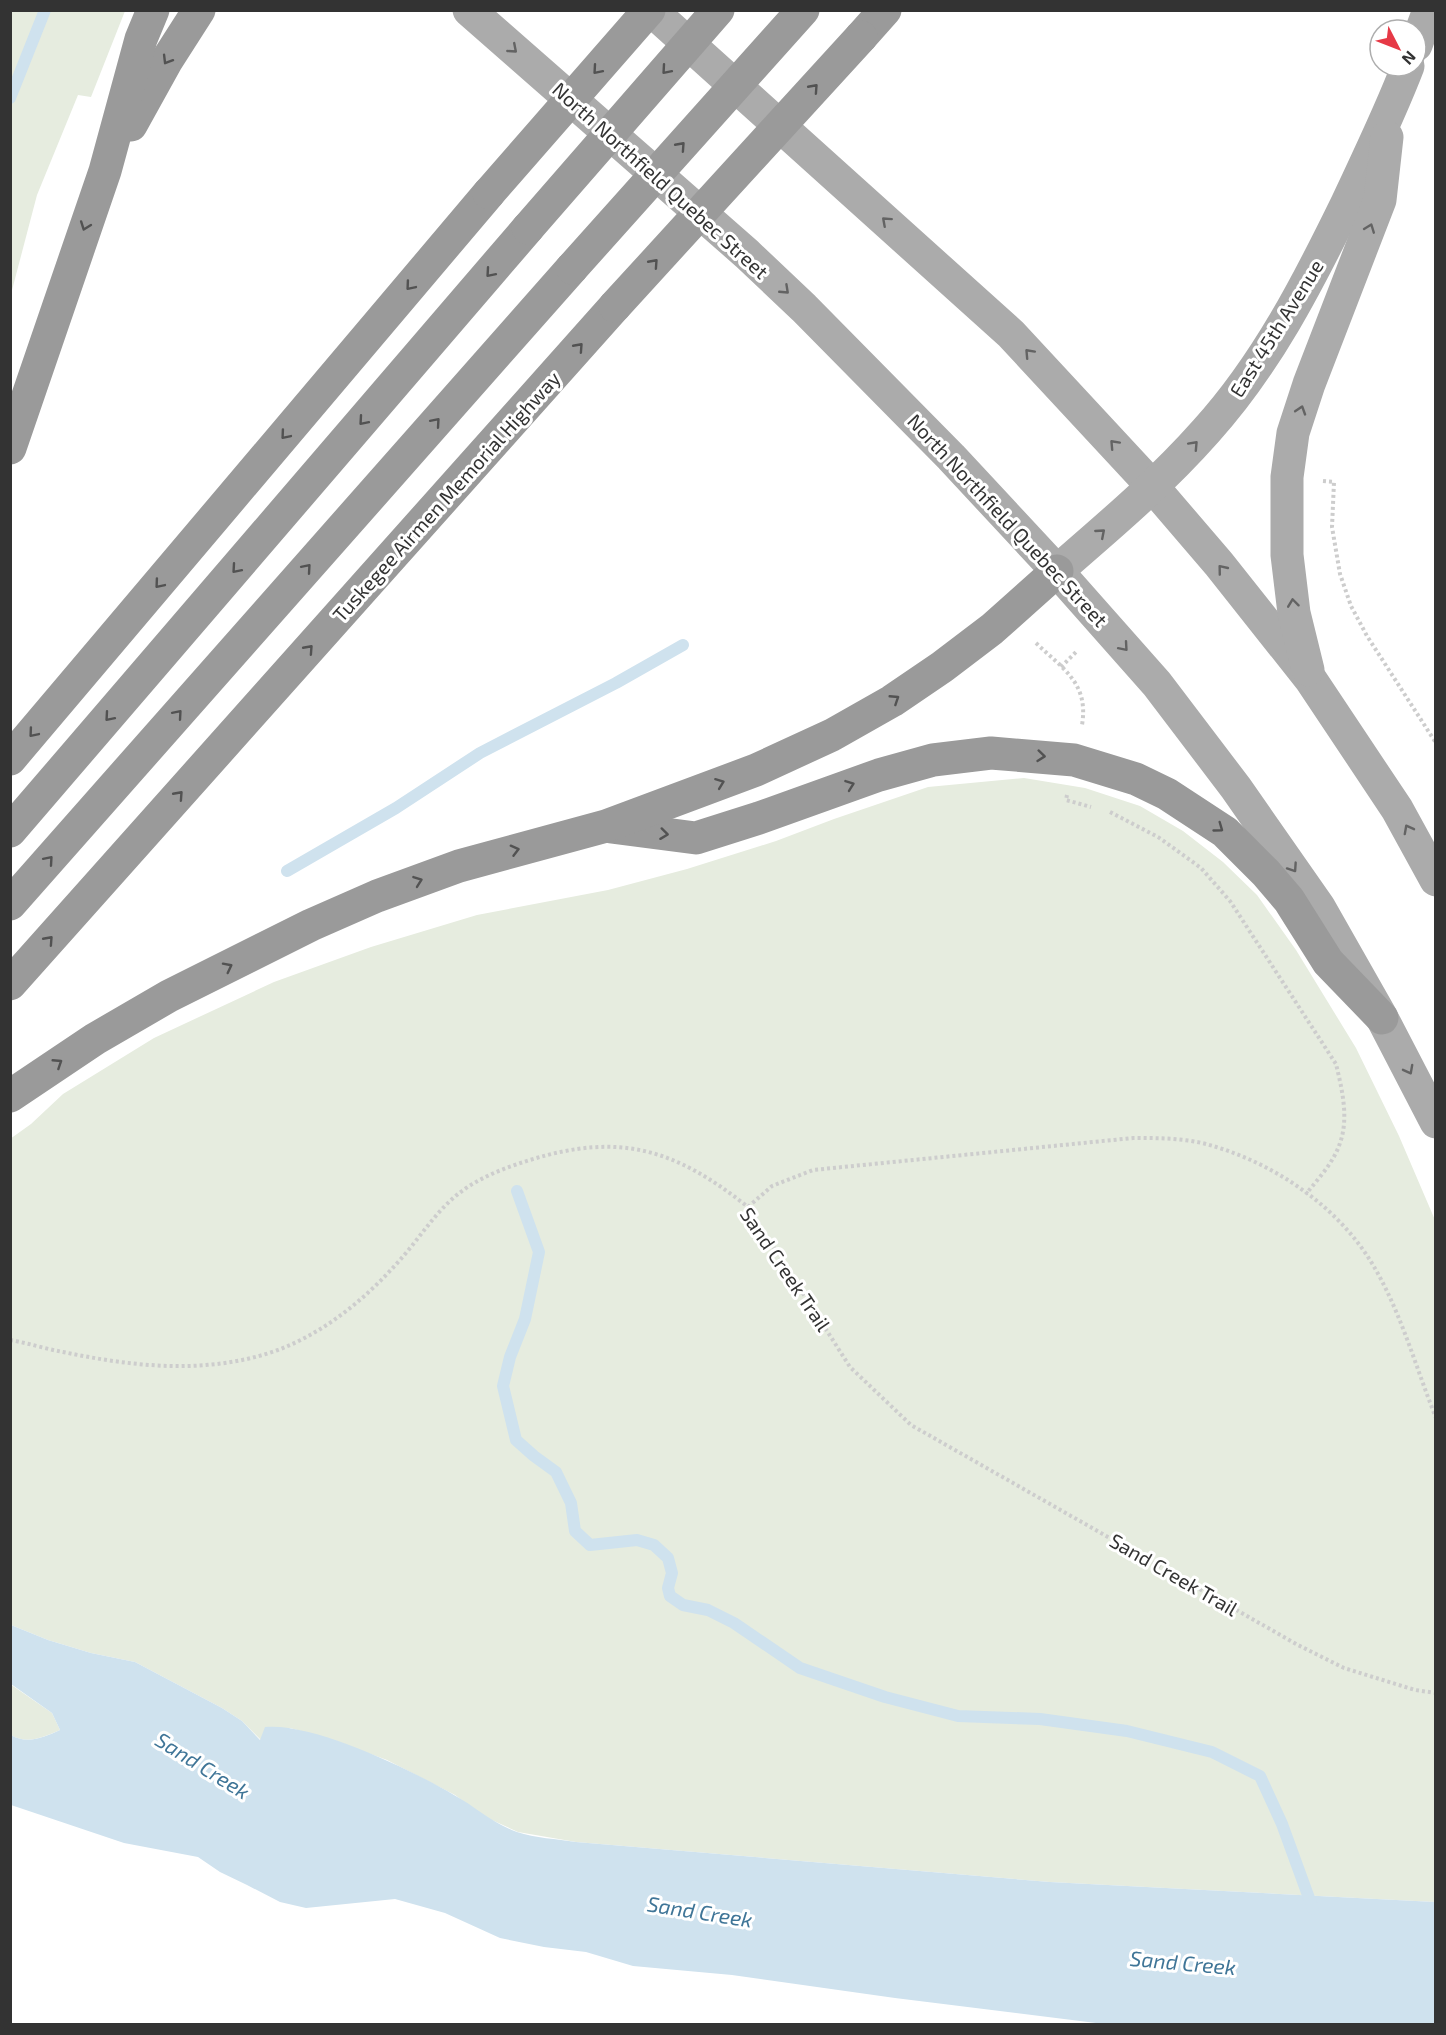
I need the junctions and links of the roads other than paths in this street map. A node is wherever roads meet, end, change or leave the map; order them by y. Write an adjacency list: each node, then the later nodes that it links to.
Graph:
1 (153, 10): 10 (highway)
2 (199, 10): 10 (highway, one-way to 10)
3 (469, 10): 13 (main road, North Northfield Quebec Street, one-way to 13)
4 (650, 10): 12 (main road, one-way to 4); 15 (highway, one-way to 15, bridge)
5 (718, 10): 17 (highway, one-way to 17, bridge)
6 (803, 10): 19 (highway, one-way to 6, bridge)
7 (885, 10): 20 (highway, Tuskegee Airmen Memorial Highway, one-way to 7, bridge)
8 (1403, 78): 9 (main road, East 45th Avenue)
9 (1389, 115): 12 (main road, East 45th Avenue, one-way to 9); 14 (main road, one-way to 9)
10 (105, 171): 11 (highway, one-way to 11)
11 (10, 448)
12 (1153, 487): 13 (main road, East 45th Avenue, one-way to 12); 14 (main road, one-way to 12)
13 (1057, 571): 16 (highway, one-way to 13); 21 (main road, North Northfield Quebec Street, one-way to 21)
14 (1311, 680): 18 (main road, one-way to 14)
15 (10, 759)
16 (606, 826): 21 (highway, one-way to 21); 22 (highway, one-way to 16)
17 (10, 831)
18 (1436, 880)
19 (10, 904)
20 (10, 984)
21 (1382, 1018): 23 (main road, North Northfield Quebec Street, one-way to 23)
22 (10, 1096)
23 (1436, 1122)

